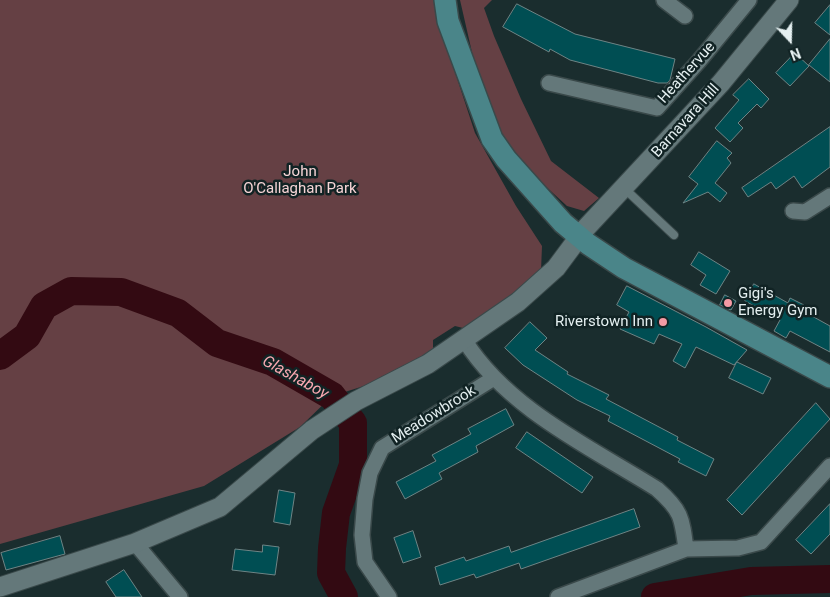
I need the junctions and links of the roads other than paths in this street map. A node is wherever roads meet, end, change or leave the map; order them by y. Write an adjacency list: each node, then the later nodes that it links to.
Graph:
1 (446, 0): 11 (main road)
2 (664, 0): 5 (street)
3 (748, 0): 6 (street, Heathervue)
4 (789, 0): 7 (street, Barnavara Hill)
5 (685, 16)
6 (549, 83)
7 (625, 189): 10 (lane); 11 (street, Barnavara Hill)
8 (830, 196): 9 (street)
9 (793, 211)
10 (674, 235)
11 (579, 237): 12 (street, Barnavara Hill); 13 (main road)
12 (465, 341): 14 (street, Meadowbrook); 16 (street, Barnavara Hill)
13 (830, 377)
14 (494, 378): 17 (street, Meadowbrook); 20 (street, Meadowbrook)
15 (830, 466): 17 (street)
16 (135, 543): 18 (street, Barnavara Hill); 19 (street)
17 (686, 549): 21 (street)
18 (0, 587)
19 (180, 597)
20 (389, 597)
21 (558, 597)

